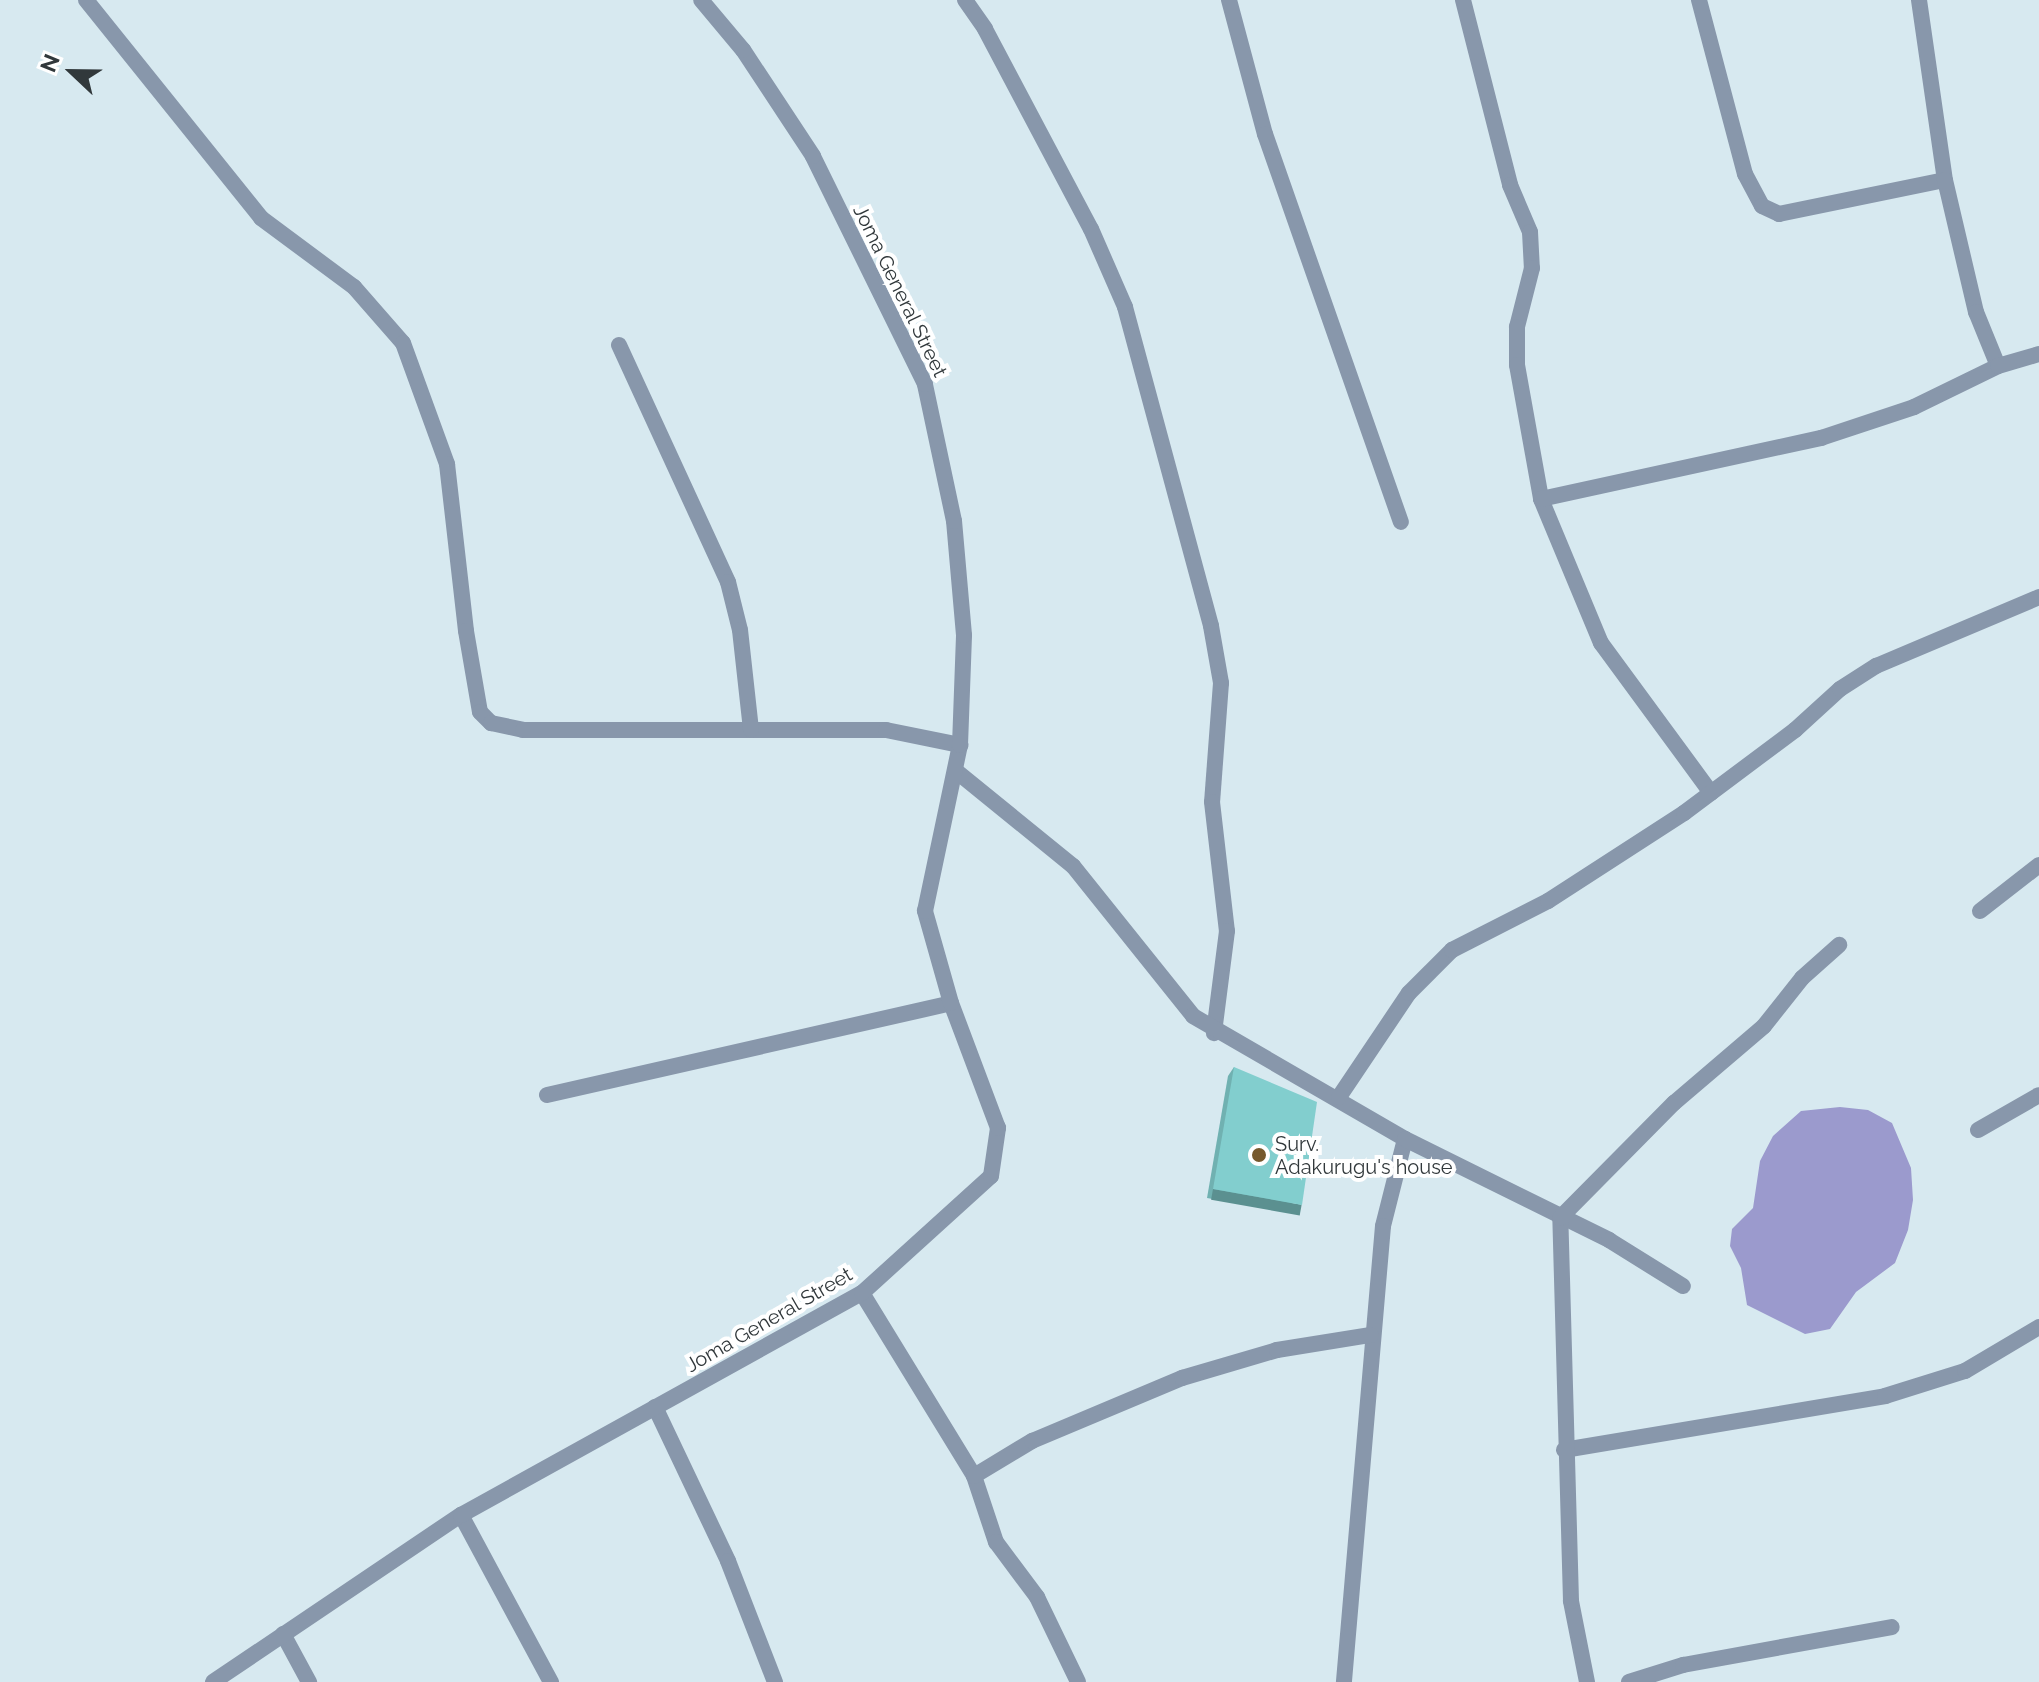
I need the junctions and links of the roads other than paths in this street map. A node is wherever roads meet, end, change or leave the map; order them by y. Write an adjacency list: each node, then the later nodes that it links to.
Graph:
1 (86, 0): 15 (street)
2 (701, 0): 16 (street, Joma General Street)
3 (965, 0): 23 (street)
4 (1229, 0): 13 (street)
5 (1463, 0): 12 (street)
6 (1699, 0): 8 (street)
7 (1919, 0): 8 (street)
8 (1945, 180): 11 (street)
9 (619, 345): 15 (street)
10 (2039, 354): 11 (street)
11 (1998, 366): 12 (street)
12 (1541, 499): 18 (street)
13 (1401, 522)
14 (2039, 597): 18 (street)
15 (751, 729): 16 (street)
16 (960, 745): 17 (street, Joma General Street)
17 (956, 771): 22 (street, Joma General Street); 23 (street)
18 (1711, 793): 26 (street)
19 (2039, 865): 20 (street)
20 (1980, 911)
21 (1839, 945): 29 (street)
22 (951, 1003): 24 (street); 31 (street, Joma General Street)
23 (1214, 1033): 26 (street)
24 (547, 1095)
25 (2039, 1095): 27 (street)
26 (1339, 1097): 28 (street)
27 (1978, 1130)
28 (1405, 1139): 29 (street); 33 (street)
29 (1560, 1218): 30 (street); 35 (street)
30 (1683, 1286)
31 (862, 1293): 34 (street, Joma General Street); 36 (street)
32 (2039, 1327): 35 (street)
33 (1371, 1335): 36 (street); 45 (street)
34 (655, 1407): 37 (street, Joma General Street); 43 (street)
35 (1564, 1450): 46 (street)
36 (974, 1476): 44 (street)
37 (461, 1515): 39 (street, Joma General Street); 42 (street)
38 (1892, 1627): 47 (street)
39 (283, 1634): 40 (street, Joma General Street); 41 (street)
40 (213, 1682)
41 (309, 1682)
42 (551, 1682)
43 (775, 1682)
44 (1078, 1682)
45 (1344, 1682)
46 (1587, 1682)
47 (1629, 1682)

